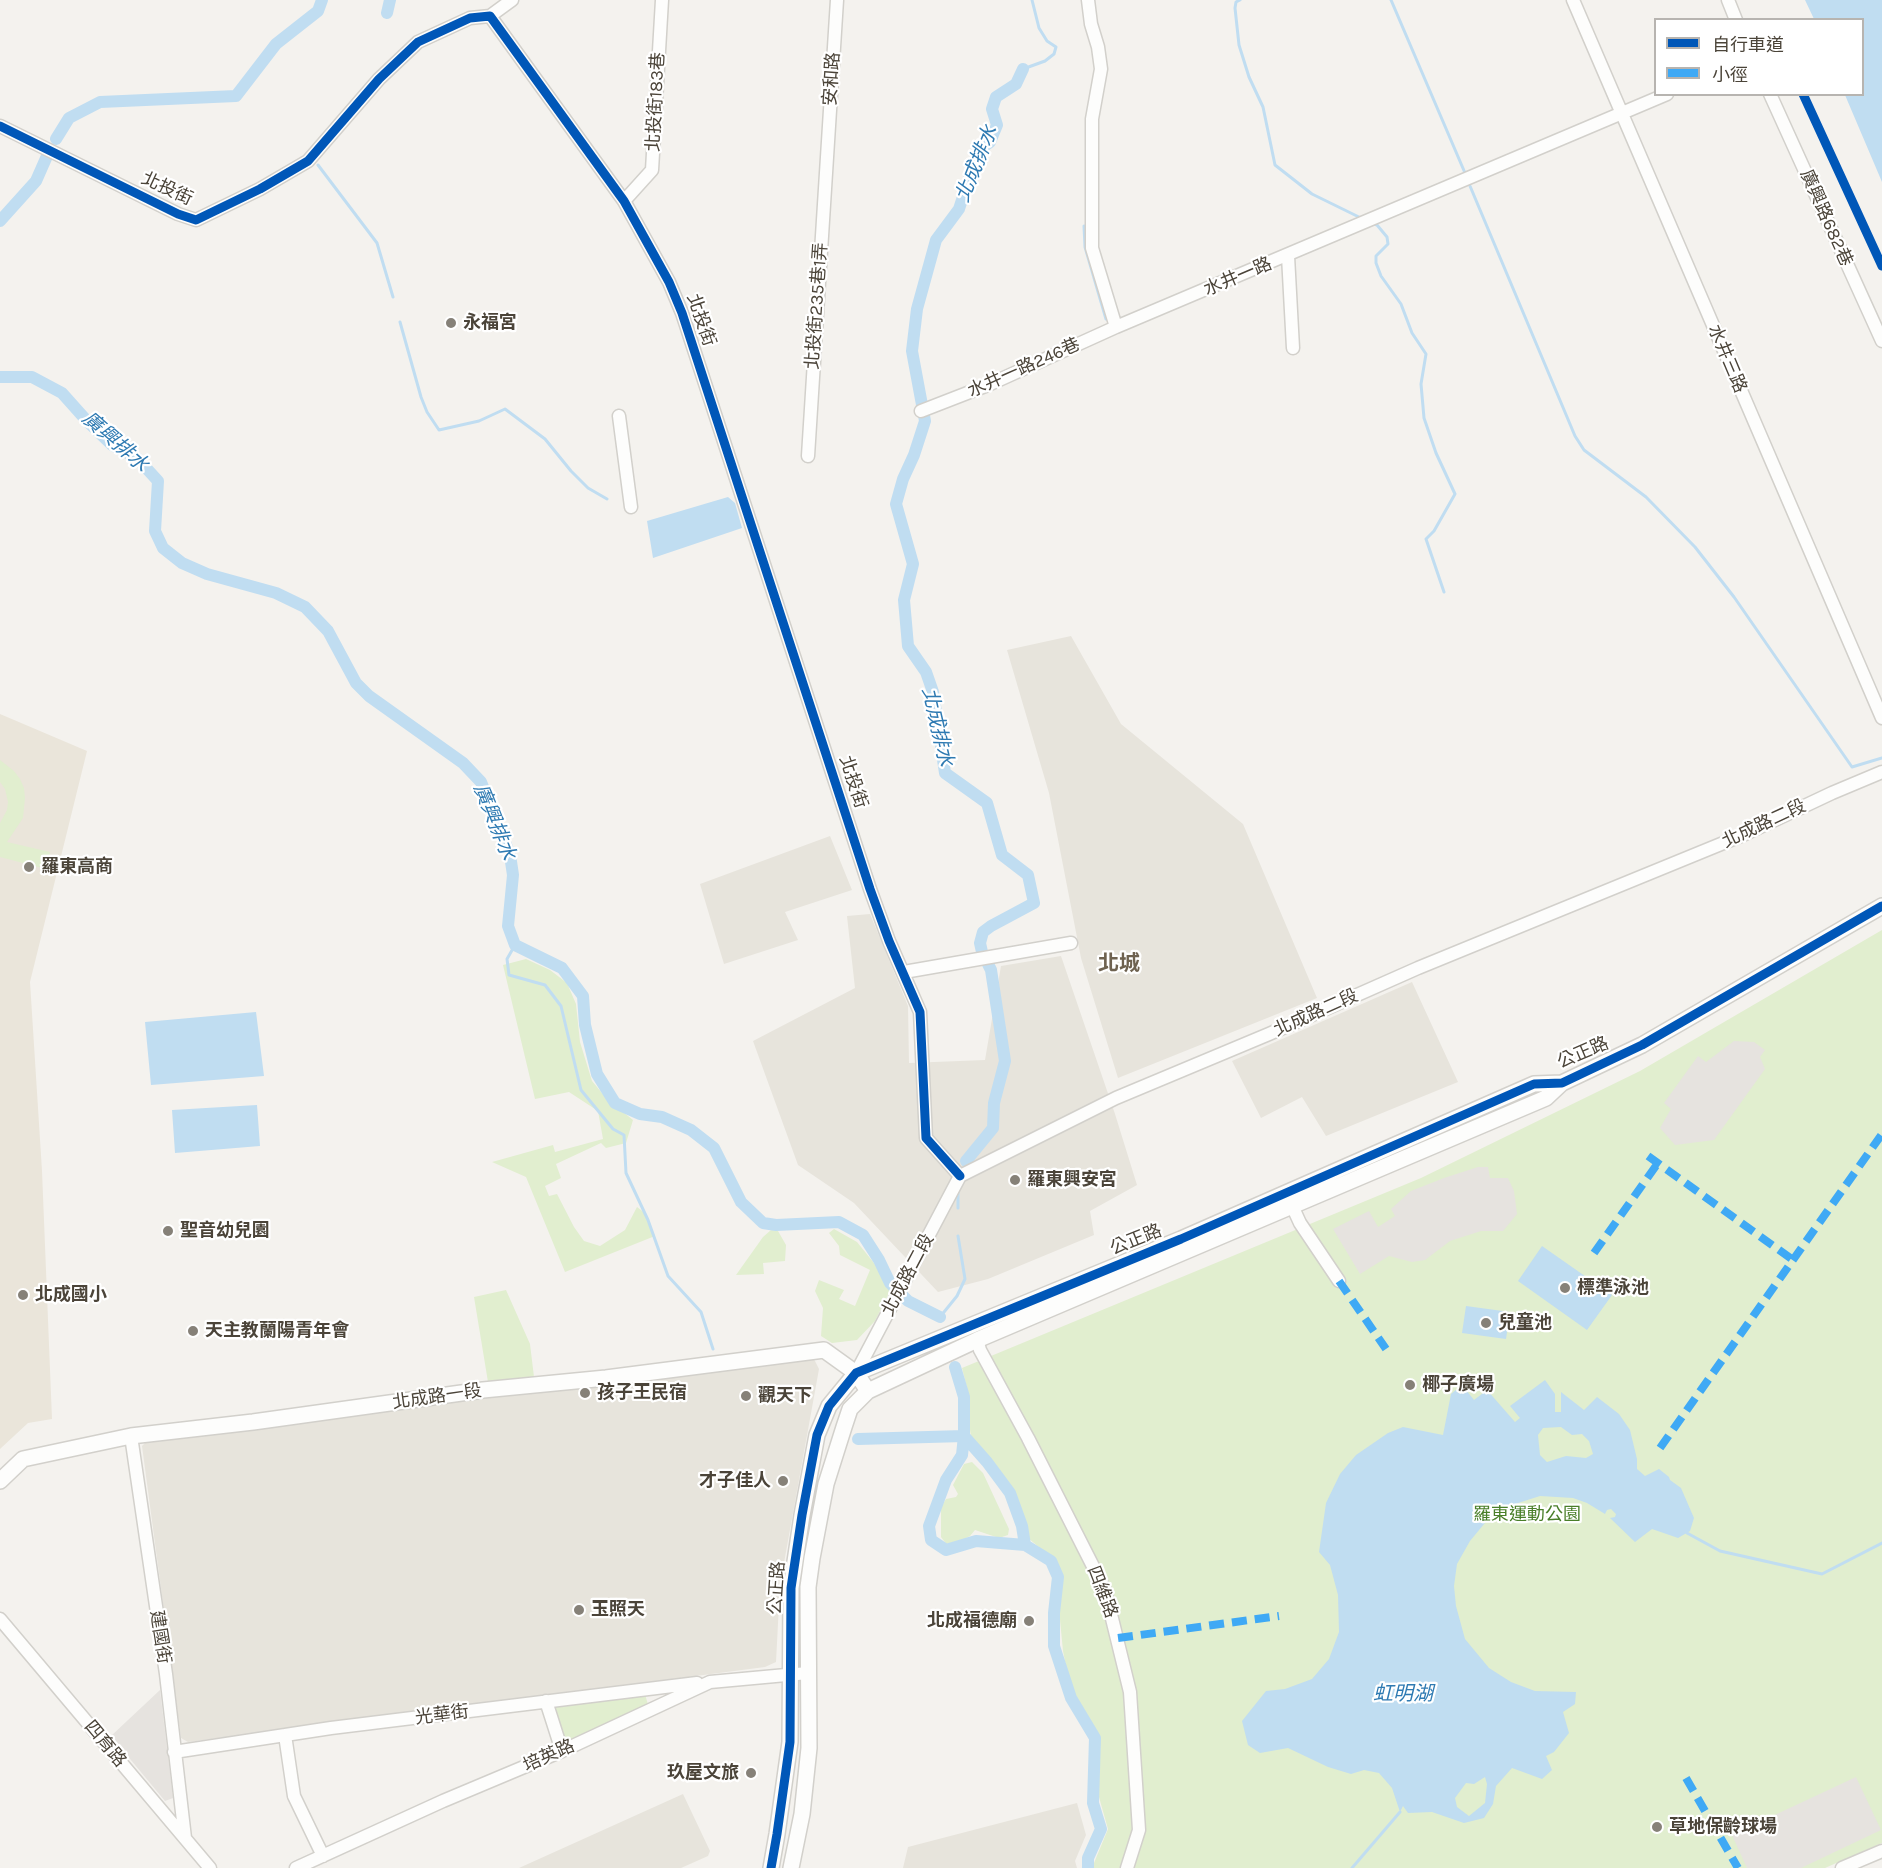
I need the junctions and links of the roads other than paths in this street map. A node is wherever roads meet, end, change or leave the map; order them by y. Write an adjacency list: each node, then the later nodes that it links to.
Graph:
1 (512, 0): 7 (street)
2 (662, 0): 14 (street, 北投街183巷)
3 (837, 0): 13 (street, 安和路)
4 (1088, 0): 16 (street)
5 (1573, 0): 11 (street, 水井三路)
6 (1728, 0): 8 (street)
7 (490, 16): 12 (street, 北投街); 14 (street, 北投街)
8 (1735, 18)
9 (1662, 96): 11 (street, 水井一路)
10 (1771, 96): 17 (street, 廣興路682巷)
11 (1622, 114): 15 (street, 水井一路); 23 (street, 水井三路)
12 (0, 126)
13 (827, 157): 21 (street, 北投街235巷1弄)
14 (624, 201): 27 (street, 北投街)
15 (1288, 256): 16 (street, 水井一路); 18 (street)
16 (1116, 327): 19 (street, 水井一路246巷)
17 (1882, 341)
18 (1293, 348)
19 (926, 409)
20 (619, 416): 22 (street)
21 (808, 456)
22 (631, 507)
23 (1882, 718)
24 (1882, 772): 28 (street, 北成路二段)
25 (1882, 906): 29 (street, 公正路)
26 (1071, 943): 27 (street)
27 (904, 972): 28 (street, 北投街)
28 (960, 1176): 33 (street, 北成路二段)
29 (1289, 1199): 30 (street); 31 (street, 公正路); 32 (street, 公正路)
30 (1339, 1281)
31 (971, 1325): 32 (street); 33 (street, 公正路)
32 (977, 1340): 34 (street, 公正路); 52 (street, 四維路)
33 (856, 1373): 34 (street, 北成路一段); 35 (street, 北成路一段); 39 (street, 公正路)
34 (868, 1391): 38 (street, 公正路)
35 (131, 1436): 36 (street, 北成路一段); 44 (street, 建國街)
36 (0, 1481)
37 (0, 1619): 45 (street, 四育路)
38 (808, 1672): 39 (street, 培英路); 51 (street, 公正路)
39 (790, 1676): 40 (street, 培英路); 50 (street, 公正路)
40 (710, 1682): 41 (street, 光華街); 43 (street, 培英路)
41 (546, 1701): 42 (street, 光華街); 43 (street)
42 (285, 1735): 44 (street, 光華街); 47 (street)
43 (562, 1750): 47 (street, 培英路)
44 (174, 1752): 45 (street, 建國街)
45 (184, 1838): 48 (street, 四育路)
46 (1882, 1851): 53 (street)
47 (323, 1856): 49 (street, 培英路)
48 (210, 1868)
49 (296, 1868)
50 (771, 1868)
51 (791, 1868)
52 (1128, 1868)
53 (1842, 1868)

